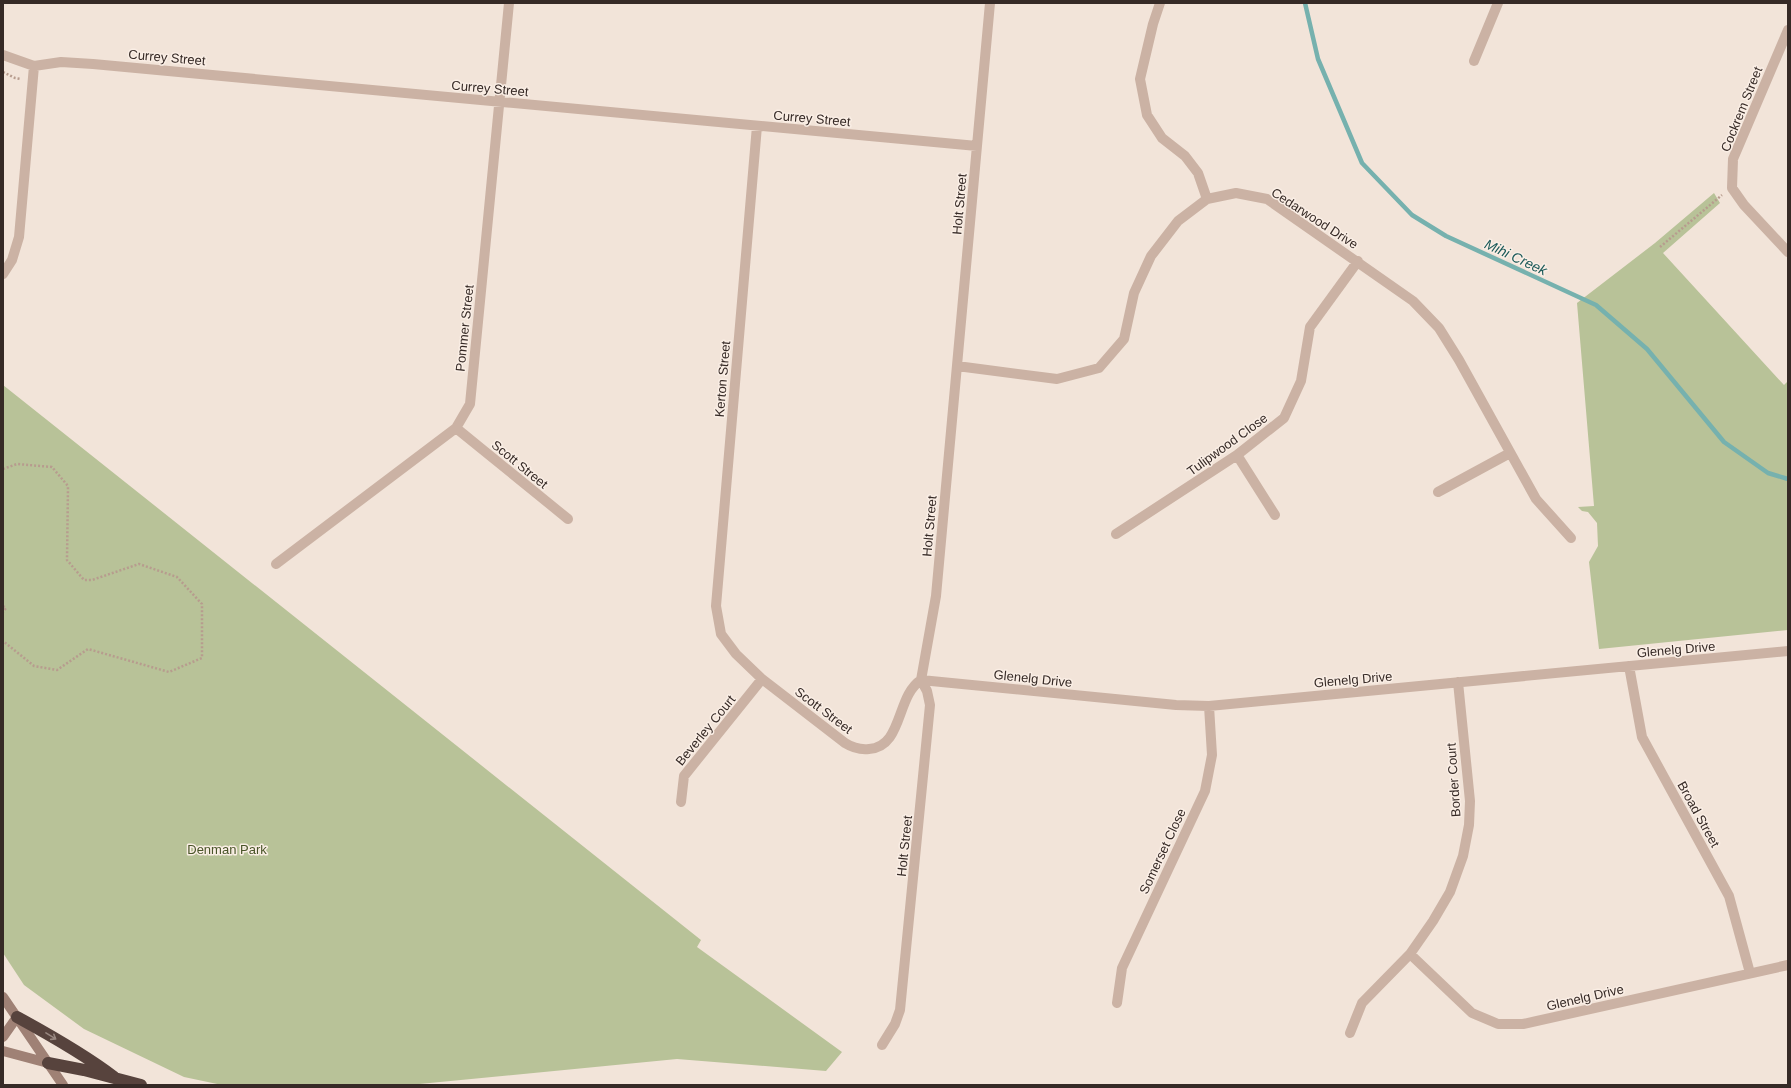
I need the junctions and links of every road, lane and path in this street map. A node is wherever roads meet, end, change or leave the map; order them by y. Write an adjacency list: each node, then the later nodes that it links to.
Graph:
1 (509, 3): 11 (street, Pommer Street)
2 (990, 3): 13 (street, Holt Street)
3 (1160, 3): 15 (street)
4 (1498, 3): 7 (street)
5 (1788, 30): 14 (street, Cockrem Street)
6 (3, 55): 8 (street, Currey Street)
7 (1474, 61)
8 (34, 66): 10 (street); 11 (street, Currey Street)
9 (3, 72): 10 (path)
10 (33, 80): 19 (street)
11 (499, 101): 12 (street, Currey Street); 21 (street, Pommer Street)
12 (757, 126): 13 (street, Currey Street); 33 (street, Kerton Street)
13 (977, 146): 20 (street, Holt Street)
14 (1732, 188): 16 (path); 17 (street)
15 (1207, 198): 18 (street, Cedarwood Drive); 20 (street, Cedarwood Drive)
16 (1660, 247)
17 (1788, 252)
18 (1358, 261): 22 (street, Cedarwood Drive); 23 (street, Tulipwood Close)
19 (3, 274)
20 (958, 366): 38 (street, Holt Street)
21 (456, 428): 27 (street, Scott Street); 30 (street, Pommer Street)
22 (1510, 453): 25 (street); 29 (street, Cedarwood Drive)
23 (1237, 455): 26 (street); 28 (street, Tulipwood Close)
24 (3, 469): 34 (path)
25 (1438, 492)
26 (1275, 515)
27 (568, 519)
28 (1116, 534)
29 (1571, 538)
30 (276, 564)
31 (3, 606): 32 (path)
32 (3, 612)
33 (721, 634): 37 (street, Scott Street)
34 (3, 641)
35 (1788, 652): 36 (street, Glenelg Drive)
36 (1629, 666): 39 (street, Glenelg Drive); 44 (street, Broad Street)
37 (762, 679): 38 (street, Scott Street); 41 (street, Beverley Court)
38 (921, 680): 40 (street, Glenelg Drive); 50 (street, Holt Street)
39 (1458, 682): 40 (street, Glenelg Drive); 42 (street, Border Court)
40 (1209, 706): 46 (street, Somerset Close)
41 (681, 802)
42 (1410, 954): 44 (street, Glenelg Drive); 48 (street, Border Court)
43 (1788, 965): 44 (street, Glenelg Drive)
44 (1750, 974)
45 (3, 997): 47 (main road)
46 (1117, 1003)
47 (17, 1017): 49 (main road); 52 (main road); 53 (highway, one-way to 53)
48 (1350, 1033)
49 (3, 1037)
50 (882, 1045)
51 (3, 1051): 52 (main road)
52 (48, 1063): 53 (highway); 54 (main road)
53 (114, 1077): 55 (highway)
54 (63, 1085)
55 (141, 1085)

